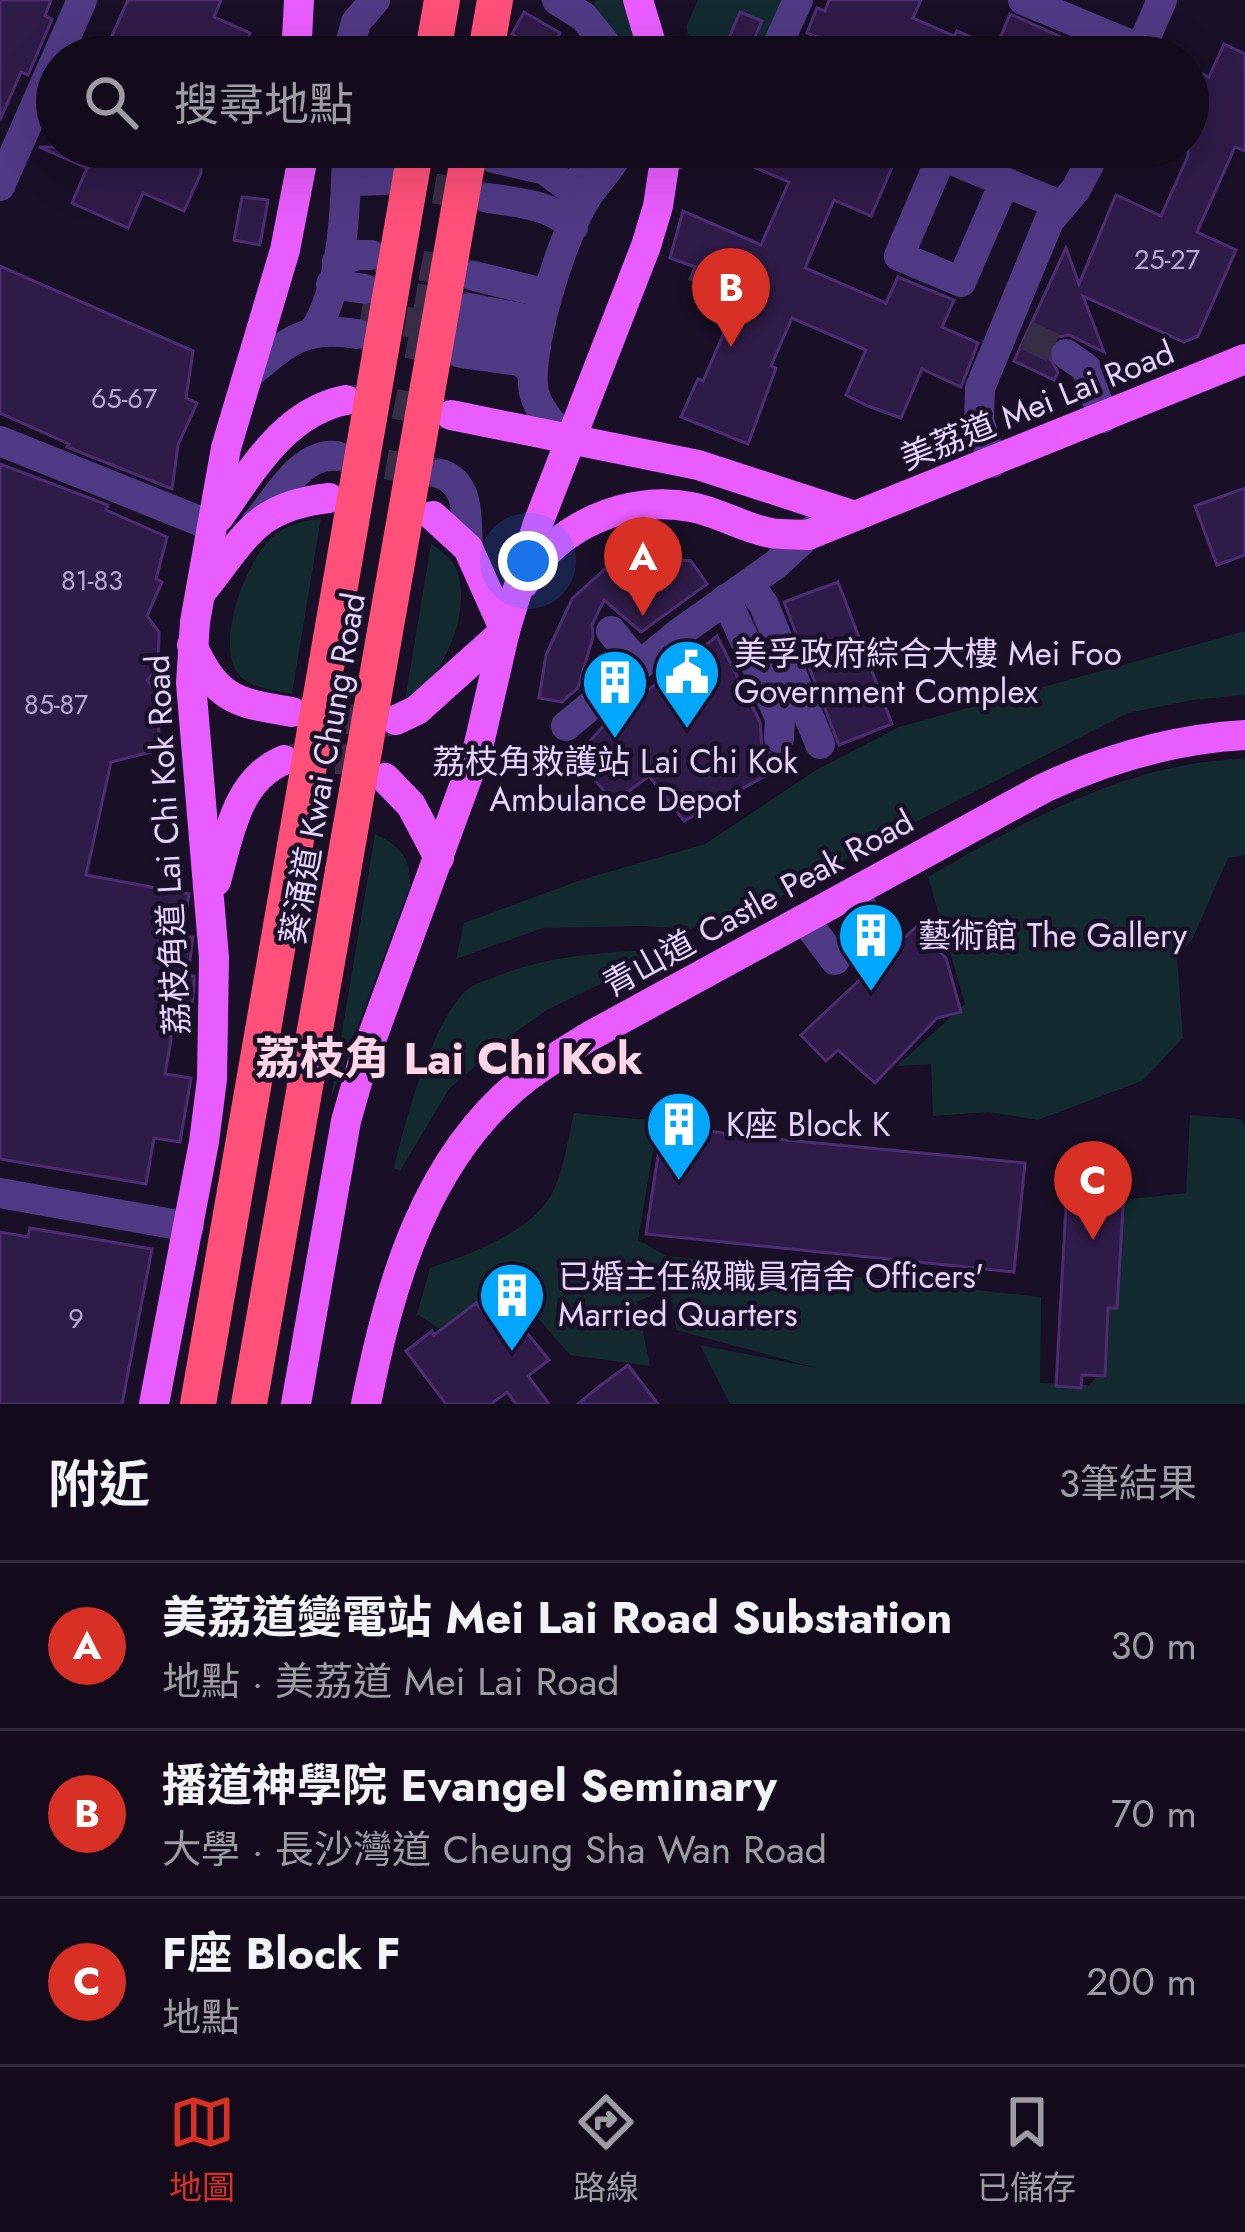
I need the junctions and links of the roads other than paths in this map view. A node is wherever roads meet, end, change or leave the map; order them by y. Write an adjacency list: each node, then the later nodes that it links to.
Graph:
1 (82, 0): 12 (street)
2 (299, 0): 13 (main road)
3 (375, 0): 14 (street)
4 (442, 0): 15 (highway)
5 (495, 0): 16 (highway)
6 (556, 0): 17 (street)
7 (638, 0): 18 (main road)
8 (798, 0): 19 (street)
9 (1024, 0): 11 (street)
10 (1162, 0): 21 (street)
11 (1057, 7): 20 (street)
12 (66, 36)
13 (297, 36)
14 (352, 36)
15 (436, 36)
16 (489, 36)
17 (599, 36)
18 (649, 36)
19 (782, 36)
20 (1109, 36)
21 (1146, 36)
22 (36, 104): 35 (street)
23 (301, 168): 45 (main road, 荔枝角道 Lai Chi Kok Road)
24 (348, 168): 41 (street)
25 (352, 168): 33 (street)
26 (412, 168): 84 (highway, 葵涌道 Kwai Chung Road, bridge)
27 (479, 168): 85 (highway, 葵涌道 Kwai Chung Road, bridge)
28 (538, 168): 38 (street)
29 (580, 168): 38 (street)
30 (608, 168): 38 (street)
31 (663, 168): 49 (main road)
32 (1087, 168): 37 (street)
33 (384, 180)
34 (1004, 183): 37 (street)
35 (0, 186)
36 (488, 198): 38 (street)
37 (1060, 205): 52 (street)
38 (579, 213): 42 (street)
39 (371, 255): 41 (street)
40 (474, 276): 42 (street)
41 (327, 296): 41 (street); 45 (street)
42 (539, 335): 42 (street); 49 (street)
43 (1245, 359): 48 (main road, 美荔道 Mei Lai Road)
44 (1071, 362): 48 (street)
45 (250, 373): 58 (main road, 荔枝角道 Lai Chi Kok Road)
46 (346, 400): 58 (main road)
47 (451, 415): 49 (main road)
48 (1103, 418): 52 (main road, 美荔道 Mei Lai Road)
49 (568, 440): 55 (main road); 63 (main road)
50 (0, 441): 58 (street)
51 (337, 455): 57 (street)
52 (992, 463): 55 (main road, 美荔道 Mei Lai Road)
53 (441, 474): 60 (street)
54 (329, 498): 57 (main road)
55 (845, 512): 59 (main road, 美荔道 Mei Lai Road)
56 (433, 516): 60 (main road)
57 (256, 523): 62 (main road)
58 (212, 526): 62 (main road, 荔枝角道 Lai Chi Kok Road)
59 (808, 535): 61 (street); 63 (main road)
60 (468, 548): 63 (main road)
61 (737, 591): 66 (street); 71 (street); 72 (street)
62 (199, 595): 65 (main road, 荔枝角道 Lai Chi Kok Road)
63 (509, 617): 68 (main road); 75 (main road)
64 (611, 632): 66 (street)
65 (192, 645): 67 (main road); 77 (main road, 荔枝角道 Lai Chi Kok Road)
66 (638, 664): 69 (street)
67 (292, 712)
68 (396, 720)
69 (566, 727)
70 (1245, 735): 76 (main road, 青山道 Castle Peak Road)
71 (779, 738)
72 (820, 745)
73 (284, 760): 77 (main road)
74 (385, 778): 75 (main road)
75 (439, 858): 86 (main road)
76 (852, 893): 78 (main road, 青山道 Castle Peak Road); 79 (street)
77 (211, 898): 82 (main road, 荔枝角道 Lai Chi Kok Road)
78 (805, 920): 80 (street); 87 (main road, 青山道 Castle Peak Road)
79 (874, 925)
80 (835, 960)
81 (0, 1193): 82 (street)
82 (189, 1227): 83 (main road, 荔枝角道 Lai Chi Kok Road)
83 (154, 1404)
84 (198, 1404)
85 (249, 1404)
86 (296, 1404)
87 (366, 1404)

